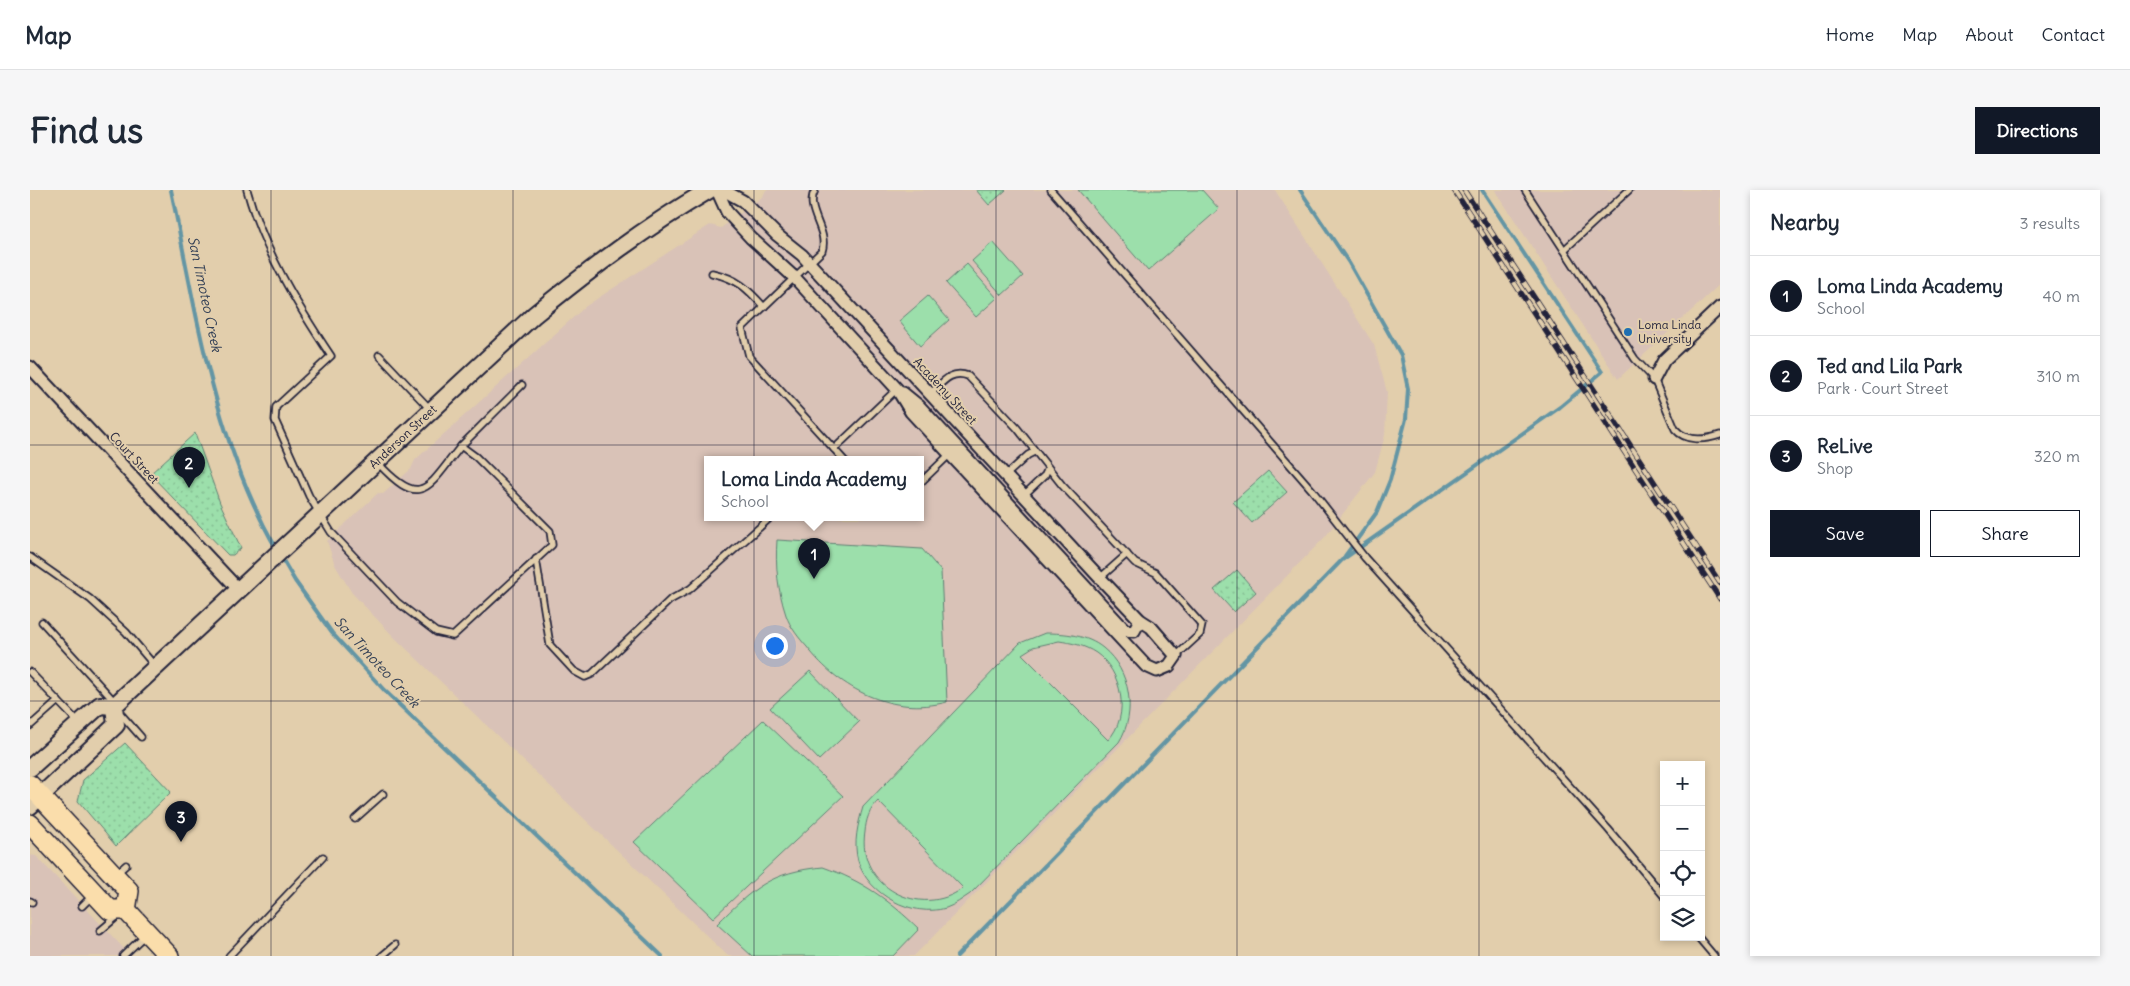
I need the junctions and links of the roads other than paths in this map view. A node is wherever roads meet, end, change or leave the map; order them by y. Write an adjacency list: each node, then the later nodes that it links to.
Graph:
1 (247, 190): 33 (lane)
2 (709, 190): 21 (main road, Anderson Street)
3 (717, 190): 12 (street)
4 (723, 190): 10 (street, Academy Street)
5 (815, 190): 10 (lane)
6 (1051, 190): 56 (lane)
7 (1525, 190): 9 (lane)
8 (1629, 190): 9 (lane)
9 (1564, 250): 17 (lane)
10 (809, 264): 12 (lane); 20 (street, Academy Street)
11 (712, 274): 13 (lane)
12 (795, 278): 13 (lane); 19 (street)
13 (764, 307): 24 (lane)
14 (1720, 307): 17 (street)
15 (379, 355): 21 (lane)
16 (30, 367): 39 (street, Court Street)
17 (1654, 379): 22 (lane)
18 (522, 385): 23 (lane)
19 (897, 389): 24 (lane); 26 (street); 40 (street)
20 (929, 394): 25 (lane); 30 (street, Academy Street)
21 (432, 410): 28 (main road, Anderson Street)
22 (1720, 435)
23 (461, 446): 28 (lane); 37 (lane)
24 (834, 449): 27 (lane)
25 (1034, 452): 29 (lane); 30 (lane)
26 (950, 454): 31 (lane); 42 (street)
27 (840, 456)
28 (376, 462): 33 (main road, Anderson Street)
29 (1048, 468): 32 (lane); 35 (lane)
30 (1005, 476): 32 (street, Academy Street)
31 (924, 479)
32 (1023, 496): 38 (street, Academy Street)
33 (320, 515): 37 (lane); 39 (main road, Anderson Street)
34 (767, 521): 37 (lane)
35 (1126, 554): 38 (lane); 42 (lane)
36 (30, 557): 43 (lane)
37 (536, 559)
38 (1100, 578): 40 (street, Academy Street)
39 (239, 590): 43 (main road, Anderson Street)
40 (1140, 620): 42 (street, Academy Street)
41 (42, 622): 46 (lane)
42 (1176, 656)
43 (156, 667): 46 (main road, Anderson Street)
44 (30, 672): 45 (lane)
45 (58, 701): 47 (lane); 48 (lane)
46 (115, 705): 47 (main road, Anderson Street); 49 (lane); 52 (main road)
47 (80, 724): 50 (main road, Anderson Street)
48 (30, 726)
49 (141, 736)
50 (30, 768)
51 (383, 794): 53 (lane)
52 (33, 796): 57 (main road)
53 (355, 819)
54 (30, 824): 57 (main road)
55 (323, 857): 64 (lane)
56 (1660, 891)
57 (126, 910): 58 (lane); 59 (main road)
58 (100, 931)
59 (147, 933): 62 (lane); 63 (main road)
60 (1701, 941): 66 (lane)
61 (395, 945): 65 (lane)
62 (123, 956)
63 (169, 956)
64 (229, 956)
65 (382, 956)
66 (1714, 956)

